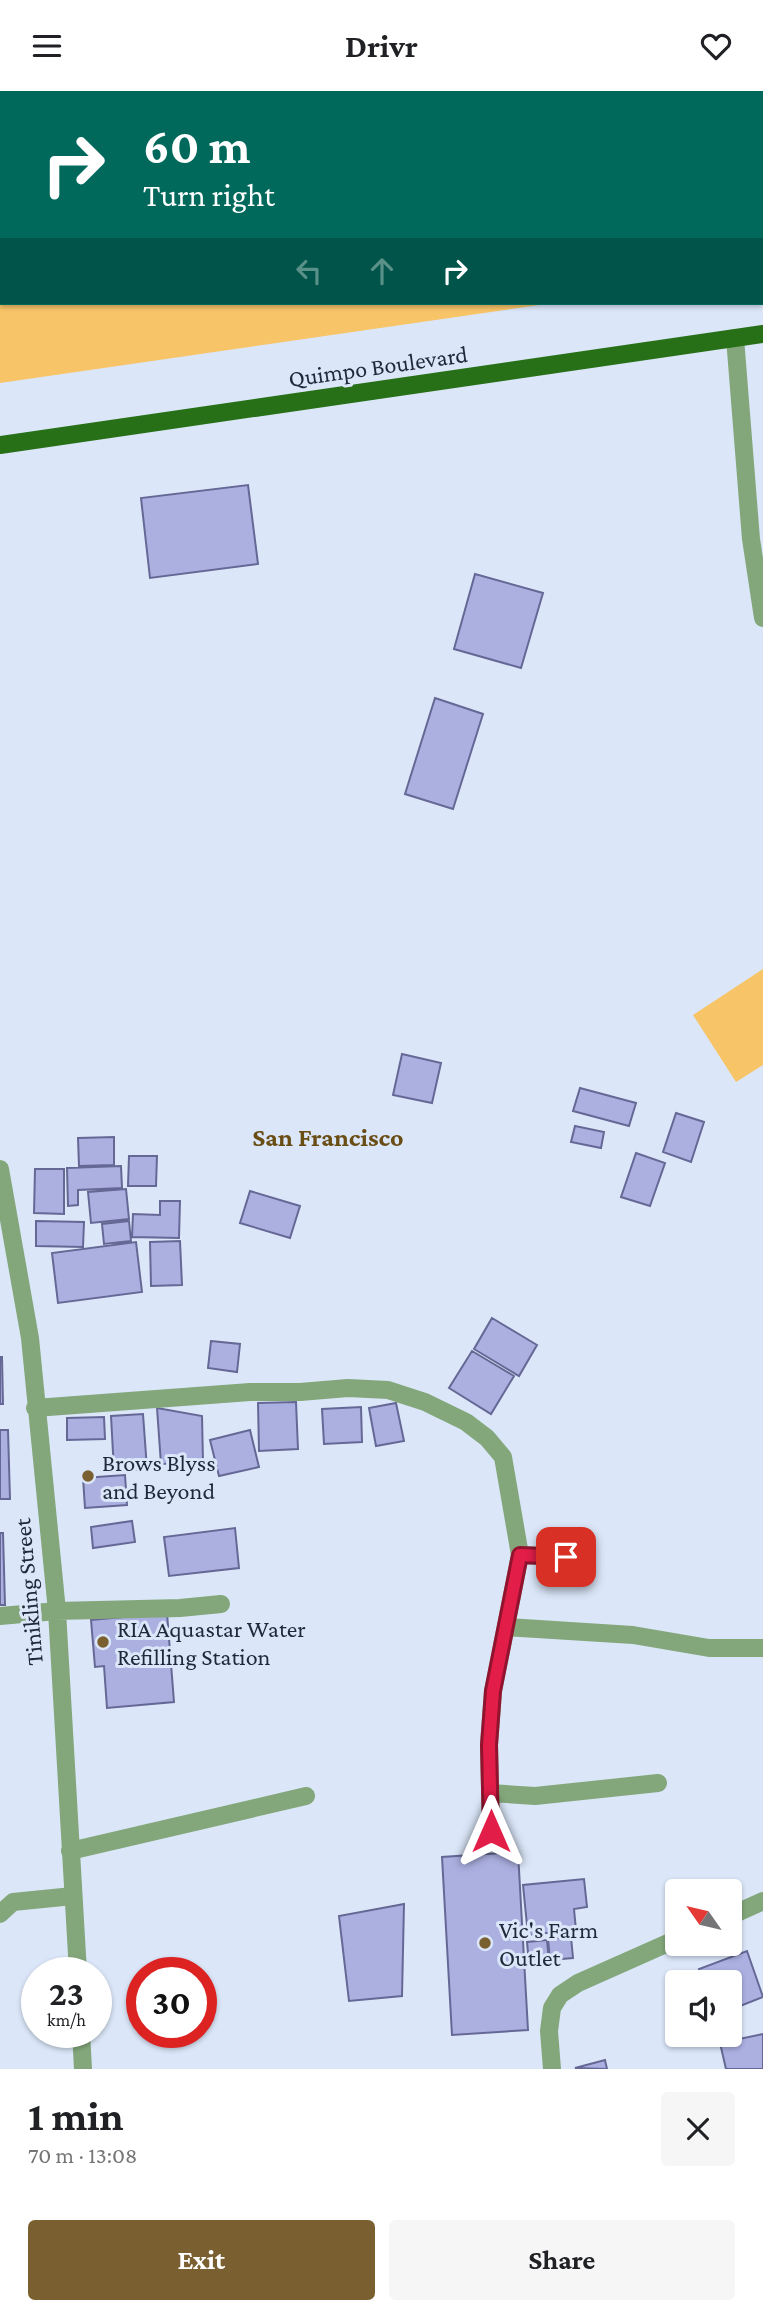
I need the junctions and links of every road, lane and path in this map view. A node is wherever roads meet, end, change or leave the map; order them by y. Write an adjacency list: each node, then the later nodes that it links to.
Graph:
1 (763, 334): 2 (main road, Quimpo Boulevard)
2 (736, 338): 3 (main road, Quimpo Boulevard); 4 (street)
3 (0, 445)
4 (763, 618)
5 (0, 1169): 6 (street, Tinikling Street)
6 (35, 1408): 7 (street); 10 (street, Tinikling Street)
7 (520, 1555): 8 (street); 12 (street)
8 (566, 1557)
9 (221, 1604): 10 (street)
10 (57, 1611): 11 (street); 18 (street, Tinikling Street)
11 (0, 1616)
12 (506, 1627): 13 (street); 15 (street)
13 (763, 1648)
14 (658, 1783): 15 (street)
15 (491, 1793): 17 (street)
16 (306, 1796): 18 (street)
17 (491, 1831)
18 (70, 1851): 19 (street, Tinikling Street)
19 (73, 1896): 22 (street); 24 (street, Tinikling Street)
20 (763, 1901): 21 (street)
21 (742, 1911)
22 (0, 1914)
23 (665, 1944): 27 (street)
24 (77, 1957)
25 (82, 2048): 26 (street)
26 (83, 2069)
27 (552, 2069)

